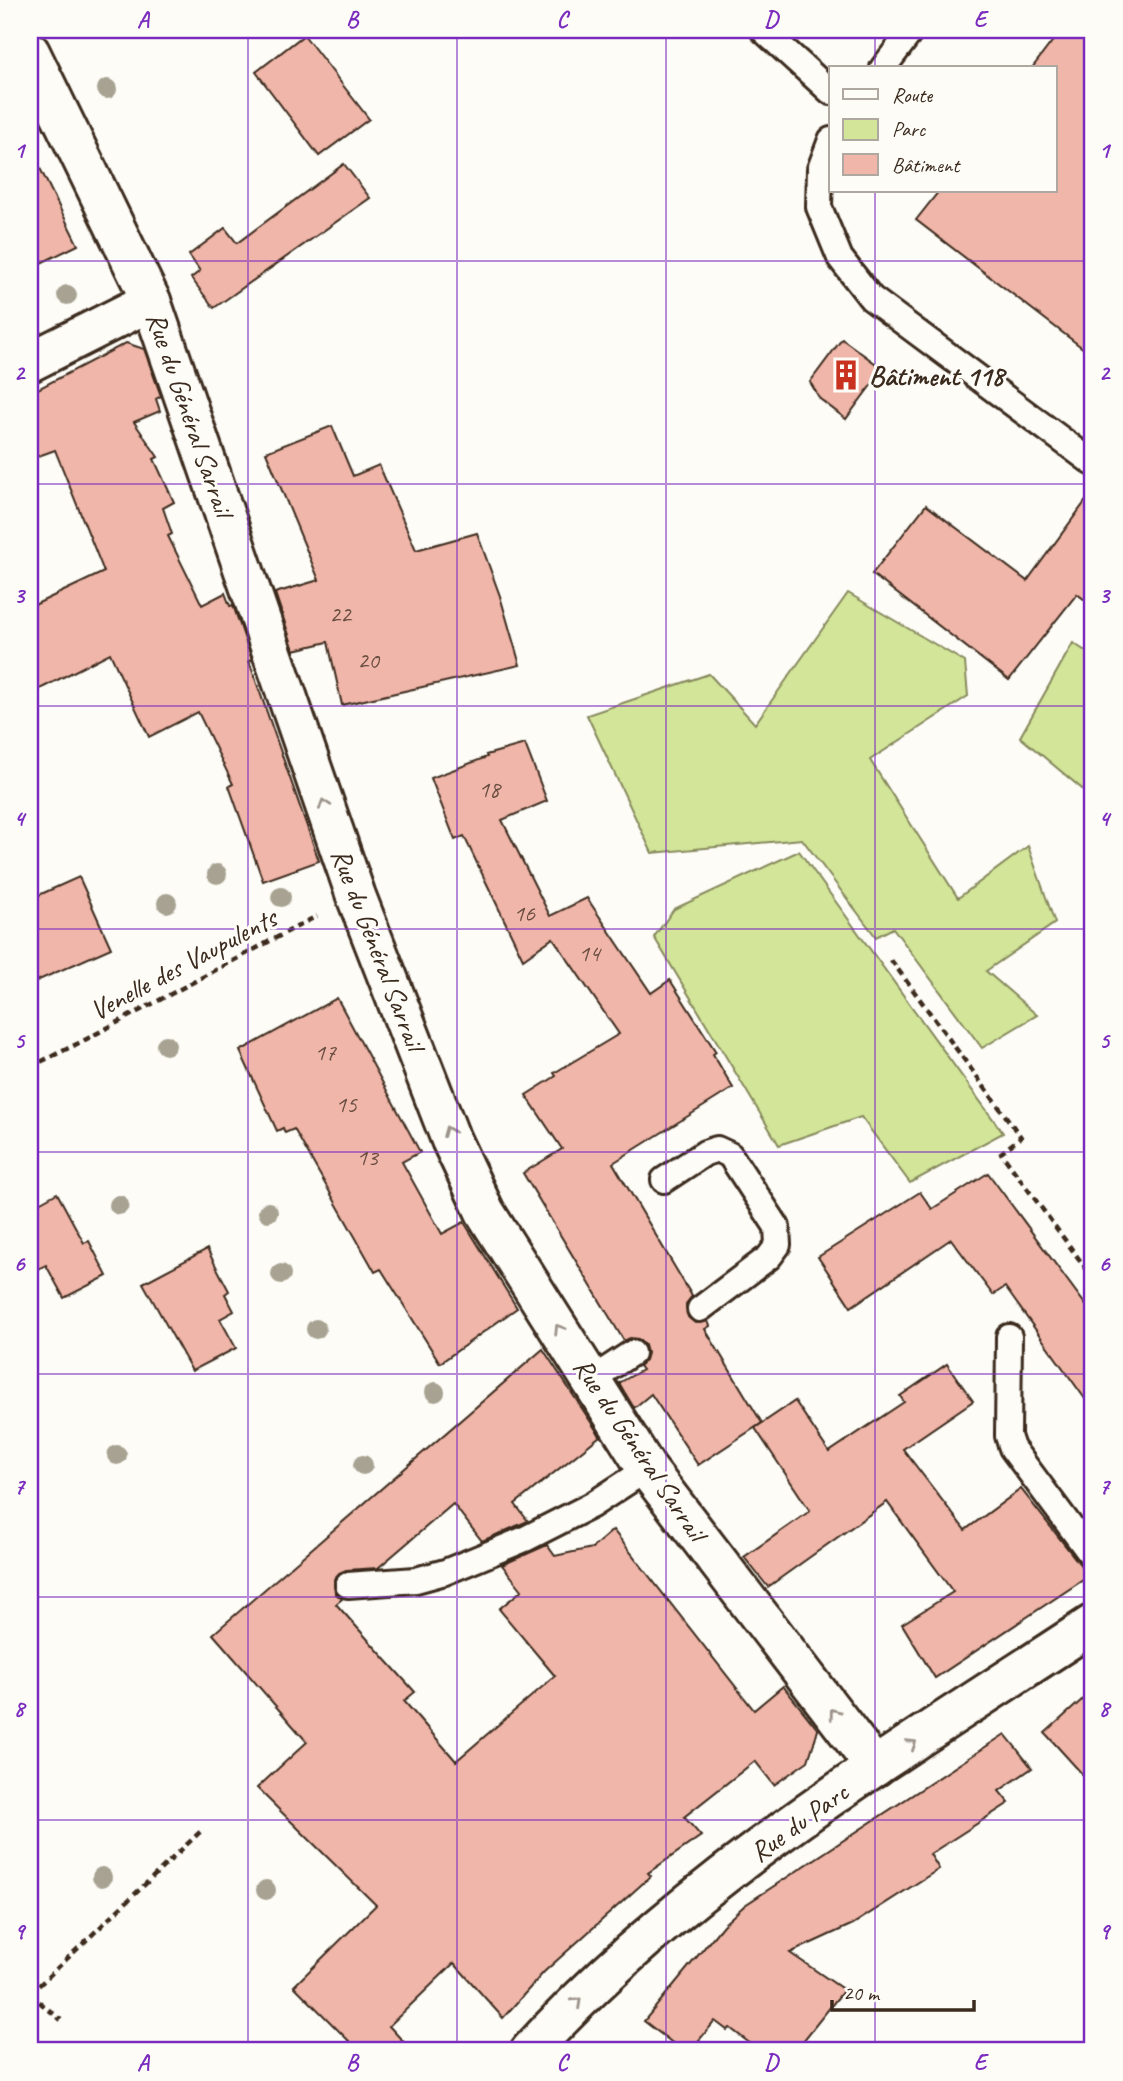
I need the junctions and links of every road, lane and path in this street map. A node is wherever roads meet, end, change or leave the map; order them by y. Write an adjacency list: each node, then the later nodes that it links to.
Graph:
1 (763, 30): 5 (lane)
2 (912, 30): 4 (lane)
3 (30, 52): 7 (street, Rue du Général Sarrail)
4 (885, 66)
5 (829, 90)
6 (829, 145): 9 (lane)
7 (151, 301): 8 (street); 10 (street, Rue du Général Sarrail, one-way to 7)
8 (30, 362)
9 (1093, 463)
10 (356, 896): 12 (path, Venelle des Vaupulents); 18 (street, Rue du Général Sarrail, one-way to 10)
11 (891, 960): 14 (path)
12 (30, 1067)
13 (664, 1180): 15 (lane)
14 (1093, 1278)
15 (700, 1309)
16 (1009, 1337): 20 (lane)
17 (632, 1353): 18 (lane)
18 (591, 1380): 19 (street, Rue du Général Sarrail)
19 (647, 1469): 21 (lane); 23 (street, Rue du Général Sarrail, one-way to 19)
20 (1093, 1557)
21 (348, 1585)
22 (1093, 1624): 23 (street, Rue du Parc, one-way to 22)
23 (875, 1768): 27 (street, Rue du Parc, one-way to 23)
24 (201, 1831): 25 (path)
25 (30, 1994): 26 (path)
26 (61, 2020)
27 (530, 2051)

